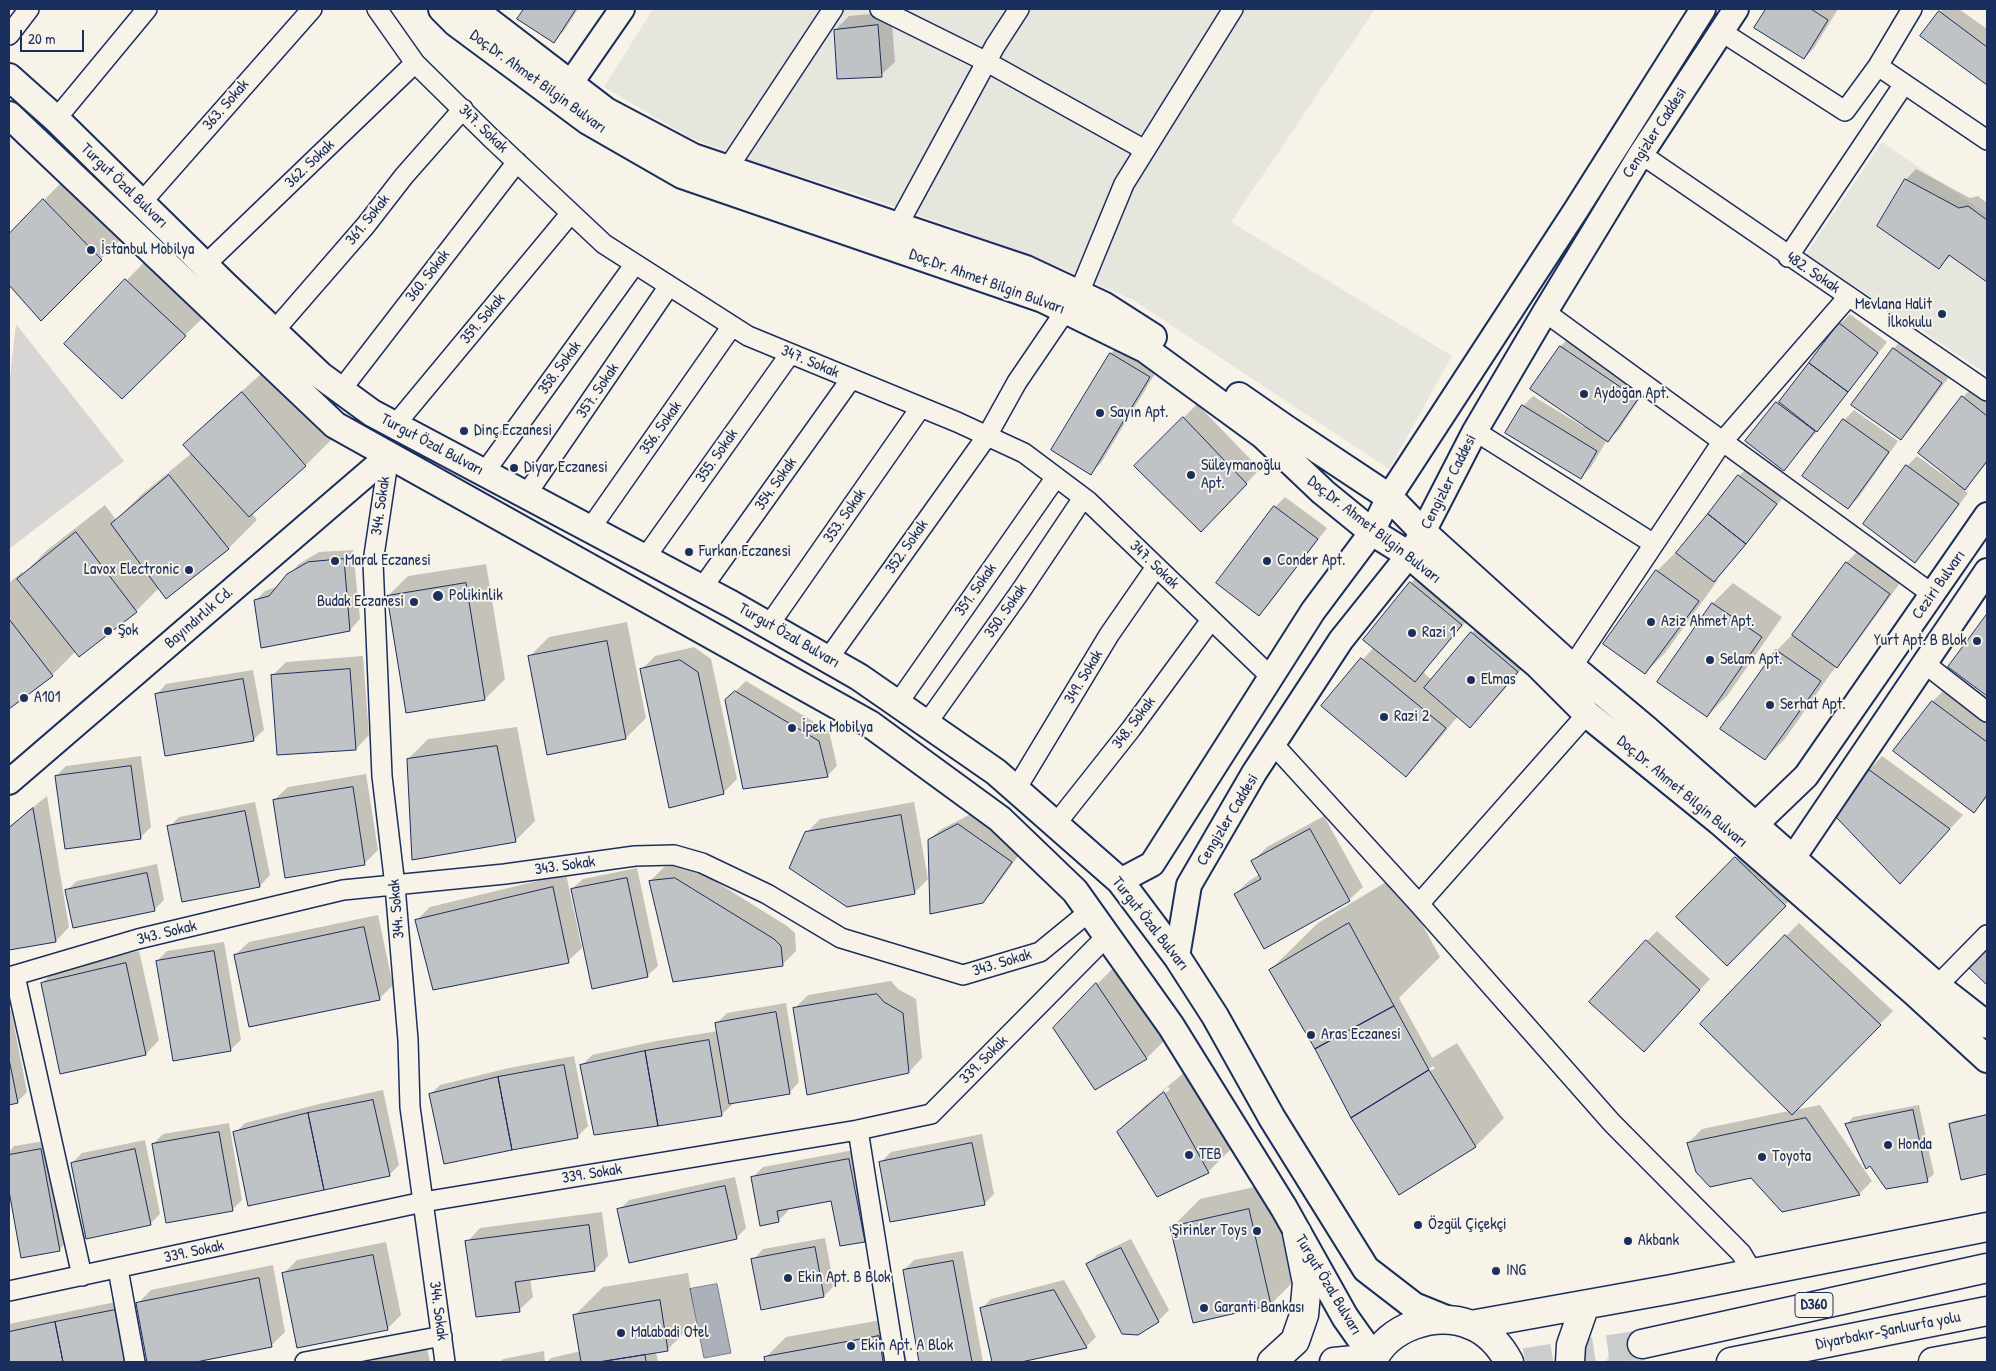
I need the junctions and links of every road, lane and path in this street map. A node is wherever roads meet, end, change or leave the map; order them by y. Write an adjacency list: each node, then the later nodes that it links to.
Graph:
1 (28, 9): 16 (street)
2 (147, 9): 25 (street)
3 (312, 9): 31 (street, 363. Sokak)
4 (377, 9): 18 (street, 347. Sokak)
5 (442, 9): 39 (main road, Doç.Dr. Ahmet Bilgin Bulvarı)
6 (473, 9): 21 (main road, Doç.Dr. Ahmet Bilgin Bulvarı)
7 (622, 9): 21 (street)
8 (833, 9): 30 (street)
9 (880, 9): 17 (street)
10 (1019, 9): 17 (street)
11 (1232, 9): 27 (street, 352. Sokak)
12 (1703, 9): 56 (street, Cengizler Caddesi)
13 (1736, 9): 15 (street, Cengizler Caddesi)
14 (1912, 9): 19 (street)
15 (1722, 32): 19 (street); 28 (street, Cengizler Caddesi)
16 (9, 35)
17 (987, 62): 27 (street); 33 (street)
18 (415, 63): 23 (street, 347. Sokak); 36 (street, 362. Sokak)
19 (1878, 66): 22 (street)
20 (9, 77): 25 (main road, Turgut Özal Bulvarı)
21 (570, 84): 30 (main road, Doç.Dr. Ahmet Bilgin Bulvarı)
22 (1904, 84): 26 (street); 34 (street)
23 (463, 109): 29 (street, 347. Sokak); 42 (street, 361. Sokak)
24 (9, 114): 52 (main road, Turgut Özal Bulvarı)
25 (56, 119): 31 (main road, Turgut Özal Bulvarı)
26 (1987, 140)
27 (1145, 150): 39 (street, 352. Sokak)
28 (1641, 154): 34 (street, 482. Sokak); 40 (street, Cengizler Caddesi)
29 (517, 162): 32 (street, 347. Sokak); 45 (street, 360. Sokak)
30 (728, 168): 33 (main road, Doç.Dr. Ahmet Bilgin Bulvarı)
31 (141, 202): 36 (main road, Turgut Özal Bulvarı)
32 (572, 213): 35 (street, 347. Sokak); 48 (street, 359. Sokak)
33 (898, 225): 39 (main road, Doç.Dr. Ahmet Bilgin Bulvarı)
34 (1788, 257): 38 (street, 482. Sokak)
35 (636, 264): 37 (street, 347. Sokak); 53 (street, 358. Sokak)
36 (205, 265): 42 (main road, Turgut Özal Bulvarı)
37 (669, 286): 41 (street, 347. Sokak); 55 (street, 357. Sokak)
38 (1848, 297): 46 (street, 482. Sokak); 51 (street)
39 (1073, 302): 50 (street, 352. Sokak); 56 (main road, Doç.Dr. Ahmet Bilgin Bulvarı); 60 (main road, Doç.Dr. Ahmet Bilgin Bulvarı)
40 (1545, 312): 49 (street, Cengizler Caddesi); 51 (street)
41 (732, 326): 43 (street, 347. Sokak); 59 (street, 356. Sokak)
42 (274, 331): 45 (main road, Turgut Özal Bulvarı)
43 (790, 354): 44 (street, 347. Sokak); 64 (street, 355. Sokak)
44 (850, 379): 47 (street, 347. Sokak); 67 (street, 354. Sokak)
45 (341, 390): 48 (main road, Turgut Özal Bulvarı)
46 (1987, 391)
47 (921, 407): 50 (street, 347. Sokak); 70 (street, 353. Sokak)
48 (395, 425): 53 (main road, Turgut Özal Bulvarı)
49 (1475, 431): 61 (street, Cengizler Caddesi); 62 (street)
50 (986, 436): 54 (street, 347. Sokak); 71 (street, 352. Sokak)
51 (1722, 442): 62 (street); 68 (street)
52 (389, 455): 80 (street, Bayındırlık Cd.); 86 (street, 344. Sokak); 88 (main road, Turgut Özal Bulvarı)
53 (484, 473): 55 (main road, Turgut Özal Bulvarı)
54 (1056, 478): 57 (street, 347. Sokak); 75 (street, 351. Sokak)
55 (526, 495): 59 (main road, Turgut Özal Bulvarı)
56 (1389, 496): 60 (street, Cengizler Caddesi); 61 (main road, Doç.Dr. Ahmet Bilgin Bulvarı)
57 (1083, 498): 65 (street, 347. Sokak); 78 (street, 350. Sokak)
58 (1987, 515): 68 (street, Ceziri Bulvarı)
59 (590, 530): 64 (main road, Turgut Özal Bulvarı)
60 (1372, 532): 63 (main road, Doç.Dr. Ahmet Bilgin Bulvarı); 74 (street, Cengizler Caddesi)
61 (1423, 532): 63 (street, Cengizler Caddesi); 73 (main road, Doç.Dr. Ahmet Bilgin Bulvarı)
62 (1654, 544): 73 (street)
63 (1409, 555): 77 (main road, Doç.Dr. Ahmet Bilgin Bulvarı); 79 (street, Cengizler Caddesi)
64 (645, 558): 67 (main road, Turgut Özal Bulvarı)
65 (1156, 567): 69 (street, 347. Sokak); 81 (street, 349. Sokak)
66 (1987, 571): 72 (street, Ceziri Bulvarı)
67 (702, 588): 70 (main road, Turgut Özal Bulvarı)
68 (1932, 594): 83 (street, Ceziri Bulvarı)
69 (1211, 620): 74 (street, 347. Sokak); 82 (street, 348. Sokak)
70 (769, 625): 71 (main road, Turgut Özal Bulvarı)
71 (828, 659): 75 (main road, Turgut Özal Bulvarı)
72 (1924, 663): 76 (street); 84 (street, Ceziri Bulvarı)
73 (1572, 667): 83 (main road, Doç.Dr. Ahmet Bilgin Bulvarı)
74 (1270, 676): 85 (street, Cengizler Caddesi)
75 (898, 703): 78 (main road, Turgut Özal Bulvarı)
76 (1987, 712)
77 (1587, 714): 83 (main road, Doç.Dr. Ahmet Bilgin Bulvarı); 87 (street)
78 (927, 723): 81 (main road, Turgut Özal Bulvarı)
79 (1274, 745): 87 (street); 91 (street, Cengizler Caddesi)
80 (9, 782)
81 (1016, 789): 82 (main road, Turgut Özal Bulvarı)
82 (1055, 825): 85 (main road, Turgut Özal Bulvarı)
83 (1746, 831): 84 (main road, Doç.Dr. Ahmet Bilgin Bulvarı)
84 (1785, 865): 93 (main road, Doç.Dr. Ahmet Bilgin Bulvarı); 95 (main road, Doç.Dr. Ahmet Bilgin Bulvarı)
85 (1120, 881): 91 (main road, Turgut Özal Bulvarı)
86 (395, 886): 88 (street, 343. Sokak); 92 (street, 343. Sokak); 97 (street, 344. Sokak)
87 (1420, 904): 102 (street)
88 (1090, 911): 90 (main road, Turgut Özal Bulvarı)
89 (1987, 935): 93 (street)
90 (1107, 936): 96 (street, 339. Sokak); 99 (main road, Turgut Özal Bulvarı)
91 (1177, 956): 107 (main road, Turgut Özal Bulvarı)
92 (12, 977): 103 (street)
93 (1938, 986): 94 (main road, Doç.Dr. Ahmet Bilgin Bulvarı)
94 (1987, 1025)
95 (1987, 1059)
96 (858, 1130): 97 (street, 339. Sokak); 115 (street)
97 (422, 1202): 101 (street, 339. Sokak); 108 (street, 344. Sokak)
98 (1987, 1227): 102 (main road)
99 (1297, 1232): 111 (main road, Turgut Özal Bulvarı); 116 (main road)
100 (1987, 1268): 109 (main road, D360)
101 (118, 1269): 103 (street, 339. Sokak); 112 (street)
102 (1753, 1274): 105 (main road)
103 (82, 1276): 104 (street, 339. Sokak)
104 (9, 1291)
105 (1585, 1304): 107 (main road); 119 (main road)
106 (1987, 1311): 120 (main road, Diyarbakır-Şanlıurfa yolu / D360)
107 (1459, 1322): 111 (main road); 118 (main road)
108 (442, 1336): 113 (street); 114 (street, 344. Sokak)
109 (1642, 1344)
110 (1987, 1352): 121 (main road)
111 (1373, 1360): 117 (main road)
112 (135, 1362)
113 (304, 1362)
114 (445, 1362)
115 (895, 1362)
116 (1272, 1362)
117 (1334, 1362)
118 (1509, 1362)
119 (1570, 1362)
120 (1731, 1362)
121 (1933, 1362)

